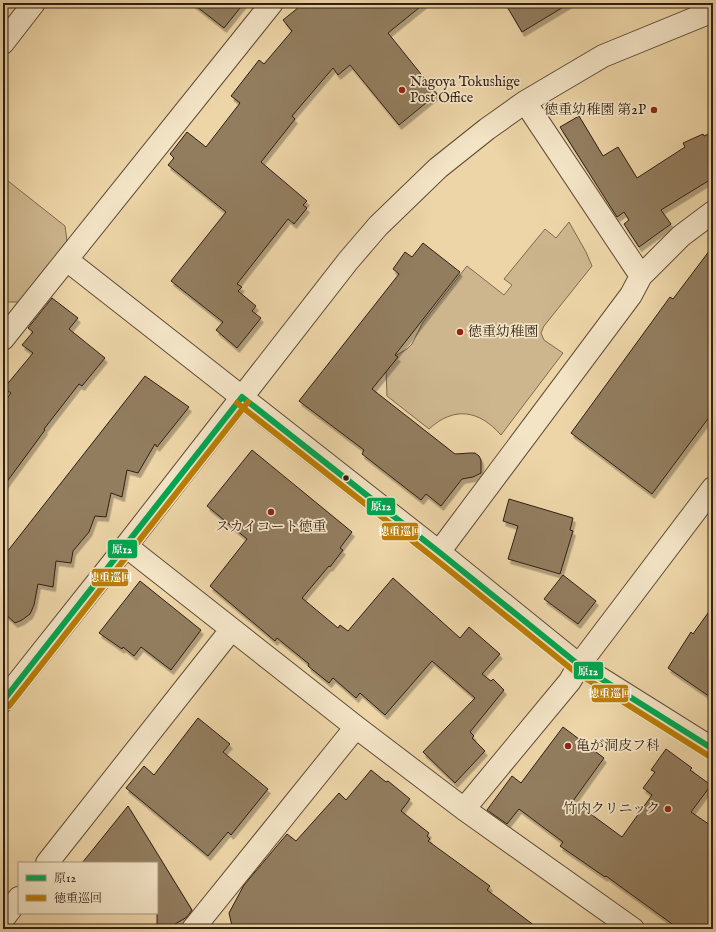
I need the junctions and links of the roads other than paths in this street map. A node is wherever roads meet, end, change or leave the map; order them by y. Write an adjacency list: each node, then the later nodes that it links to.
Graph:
1 (34, 3): 4 (street)
2 (272, 3): 7 (street)
3 (713, 11): 5 (street)
4 (3, 43)
5 (525, 102): 8 (street); 10 (street)
6 (713, 212): 8 (street)
7 (66, 260): 9 (street); 10 (street)
8 (641, 276): 13 (street)
9 (7, 326)
10 (242, 397): 12 (street); 13 (street)
11 (713, 488): 15 (street)
12 (126, 546): 14 (street); 16 (street)
13 (439, 552): 15 (street)
14 (231, 630): 17 (street); 20 (street)
15 (579, 665): 18 (street); 19 (street)
16 (3, 701)
17 (356, 727): 19 (street); 23 (street)
18 (713, 750)
19 (464, 809): 24 (street)
20 (48, 862)
21 (18, 899): 22 (street)
22 (3, 919)
23 (201, 927)
24 (633, 929)

